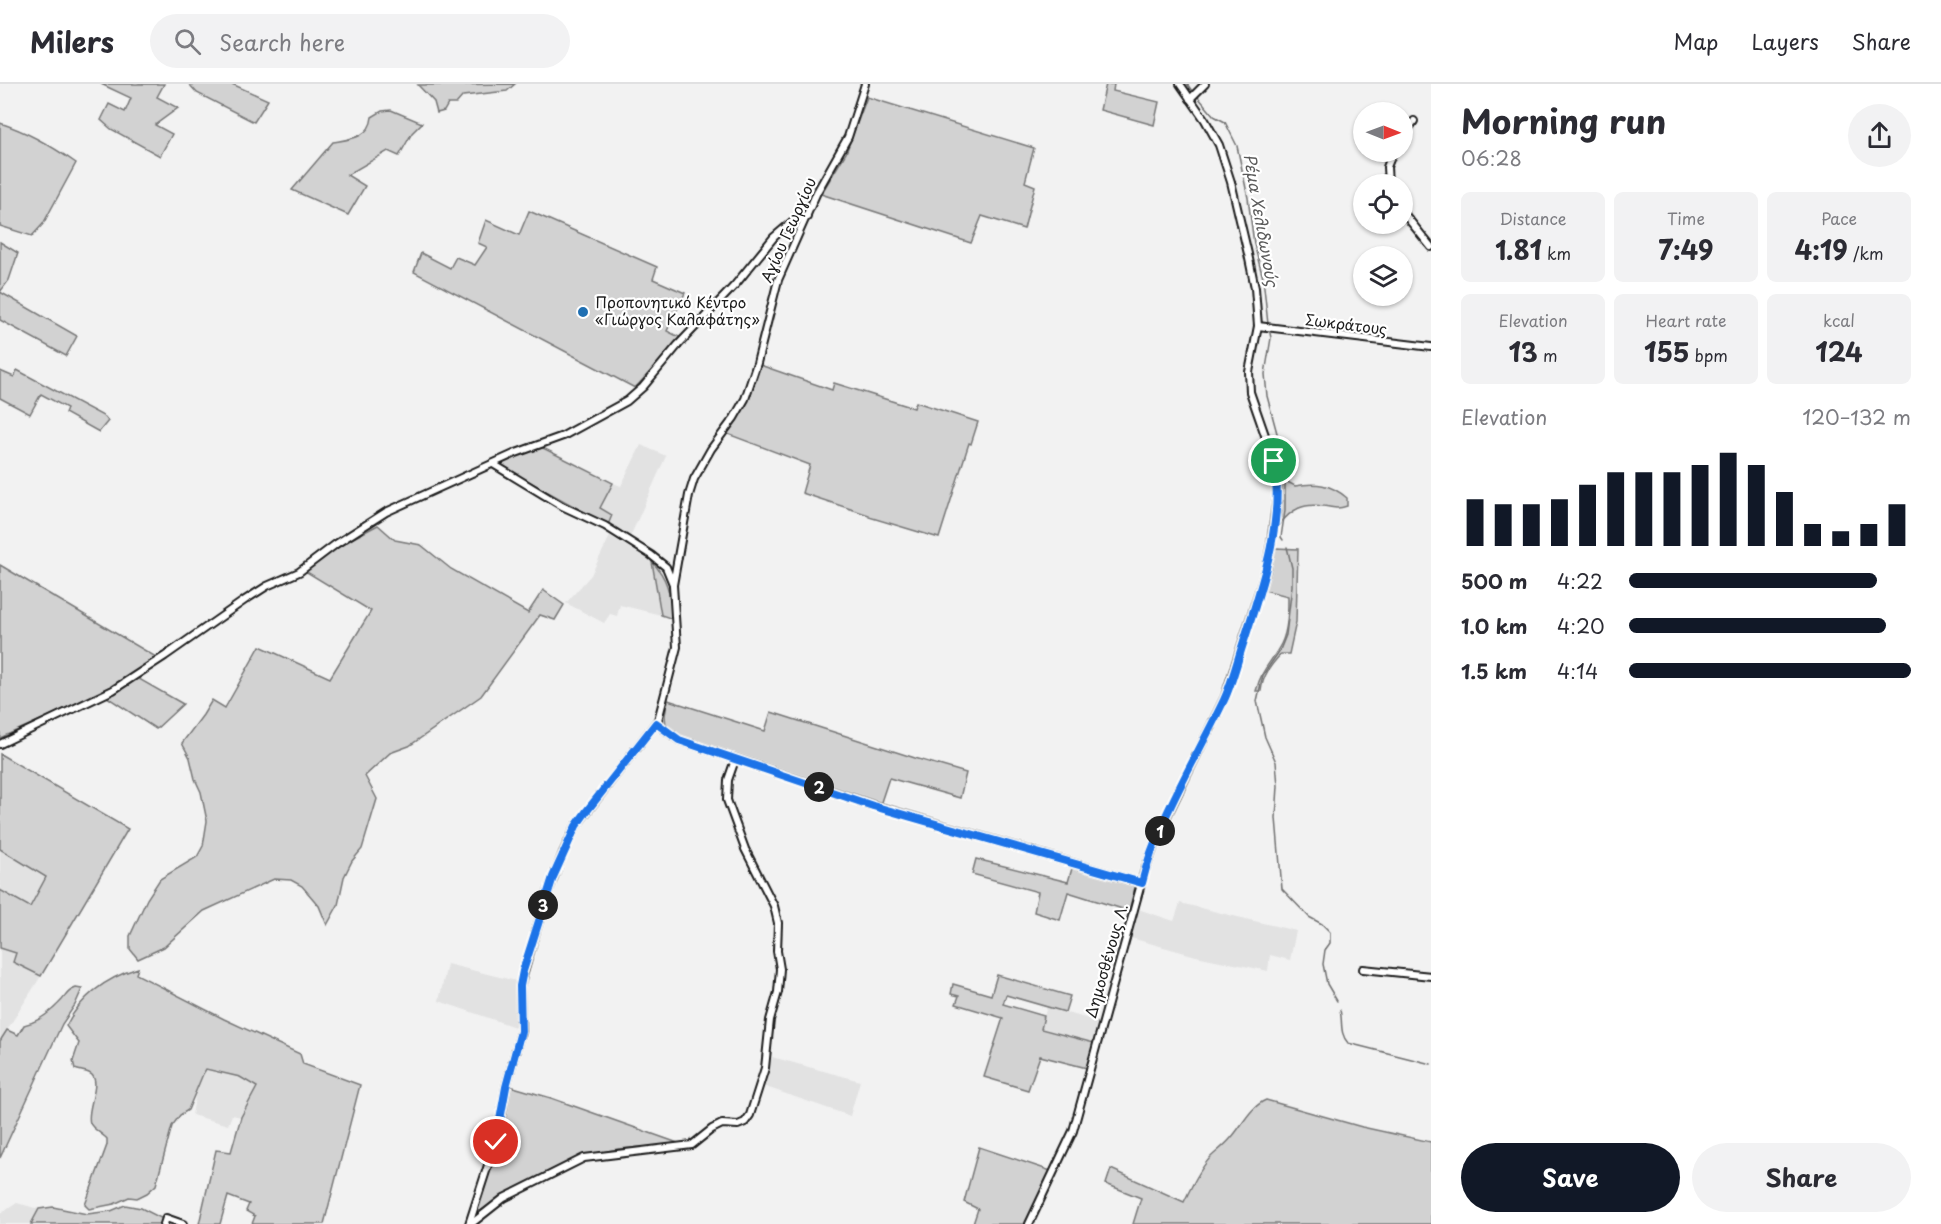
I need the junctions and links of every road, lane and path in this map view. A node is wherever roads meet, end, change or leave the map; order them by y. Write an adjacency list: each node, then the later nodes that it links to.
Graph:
1 (865, 84): 5 (street, Αγίου Γεωργίου)
2 (1180, 84): 4 (street, Δημοσθένους Λ.)
3 (1204, 84): 4 (street)
4 (1190, 99): 8 (street, Δημοσθένους Λ.)
5 (807, 217): 10 (street); 11 (street, Αγίου Γεωργίου)
6 (1413, 225): 7 (street)
7 (1431, 248)
8 (1258, 326): 9 (street, Σωκράτους); 15 (street, Δημοσθένους Λ.)
9 (1431, 347)
10 (493, 464): 11 (street); 13 (street)
11 (673, 585): 12 (street, Αγίου Γεωργίου)
12 (656, 723): 14 (street); 20 (street, Αγίου Γεωργίου)
13 (0, 744)
14 (735, 759): 15 (street); 20 (street)
15 (1142, 883): 21 (street, Δημοσθένους Λ.)
16 (1363, 969): 17 (street)
17 (1431, 976)
18 (164, 1224): 19 (street)
19 (183, 1224)
20 (470, 1224)
21 (1029, 1224)

